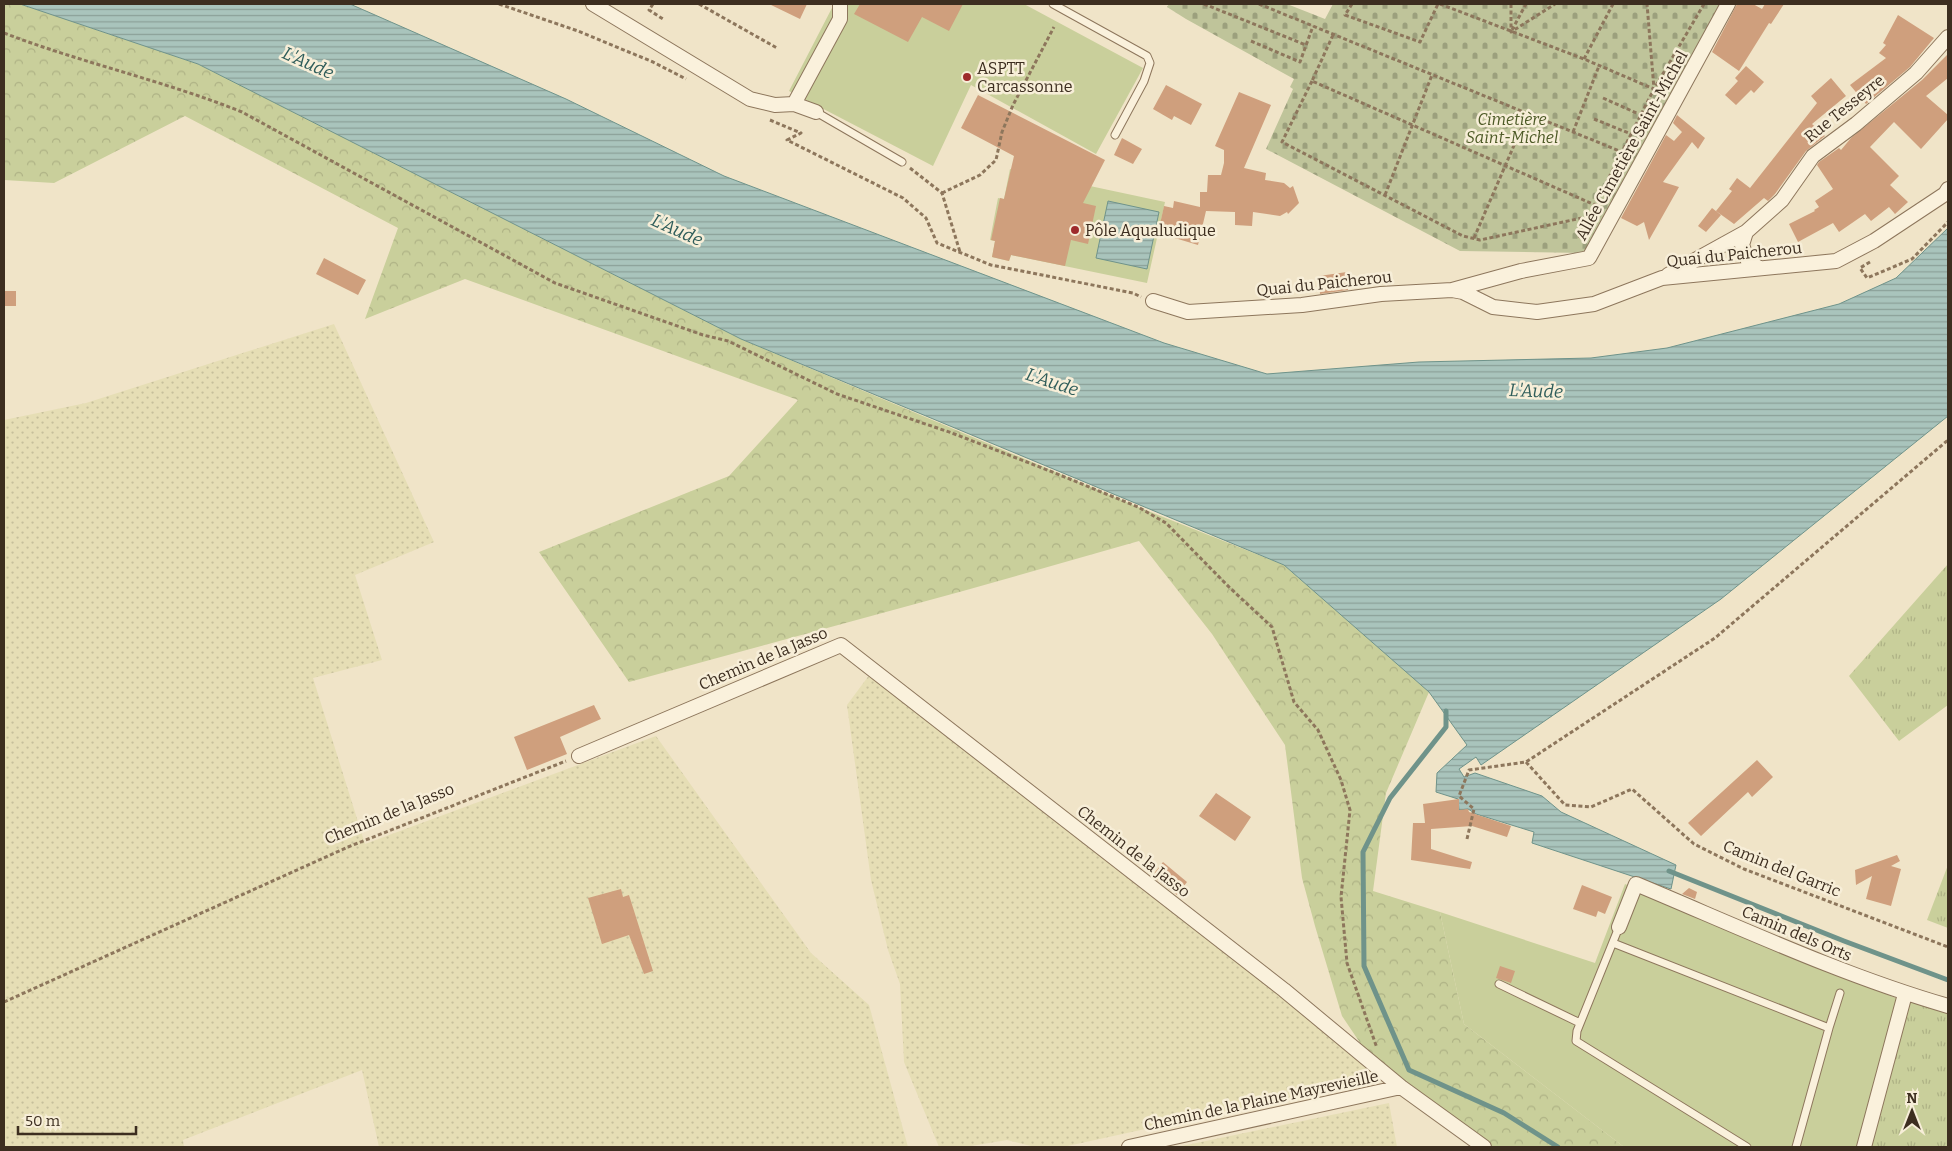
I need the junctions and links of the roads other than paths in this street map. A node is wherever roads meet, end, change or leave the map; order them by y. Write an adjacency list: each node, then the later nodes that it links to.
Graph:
1 (593, 4): 6 (street)
2 (840, 4): 6 (street)
3 (1054, 4): 8 (lane)
4 (1728, 4): 14 (street, Allée Cimetière Saint-Michel)
5 (1948, 37): 11 (street, Rue Tesseyre)
6 (794, 104): 7 (street)
7 (816, 112): 9 (lane)
8 (1115, 135)
9 (902, 162)
10 (1948, 189): 12 (street, Quai du Paicherou)
11 (1746, 232): 12 (street); 13 (street, Rue Tesseyre)
12 (1759, 268): 13 (street, Quai du Paicherou)
13 (1662, 278): 14 (street, Quai du Paicherou)
14 (1452, 290): 15 (street, Quai du Paicherou)
15 (1153, 301)
16 (579, 756): 25 (street, Chemin de la Jasso)
17 (1619, 927): 18 (lane); 21 (street, Camin dels Orts)
18 (1612, 943): 23 (lane); 24 (lane)
19 (1499, 984): 23 (lane)
20 (1840, 993): 24 (lane)
21 (1905, 994): 22 (street, Camin dels Orts); 30 (street)
22 (1948, 1006)
23 (1580, 1023): 28 (lane)
24 (1829, 1028): 29 (lane)
25 (1401, 1087): 26 (street, Chemin de la Jasso); 27 (street, Chemin de la Plaine Mayrevieille)
26 (1481, 1146)
27 (1129, 1147)
28 (1747, 1147)
29 (1796, 1147)
30 (1864, 1147)

